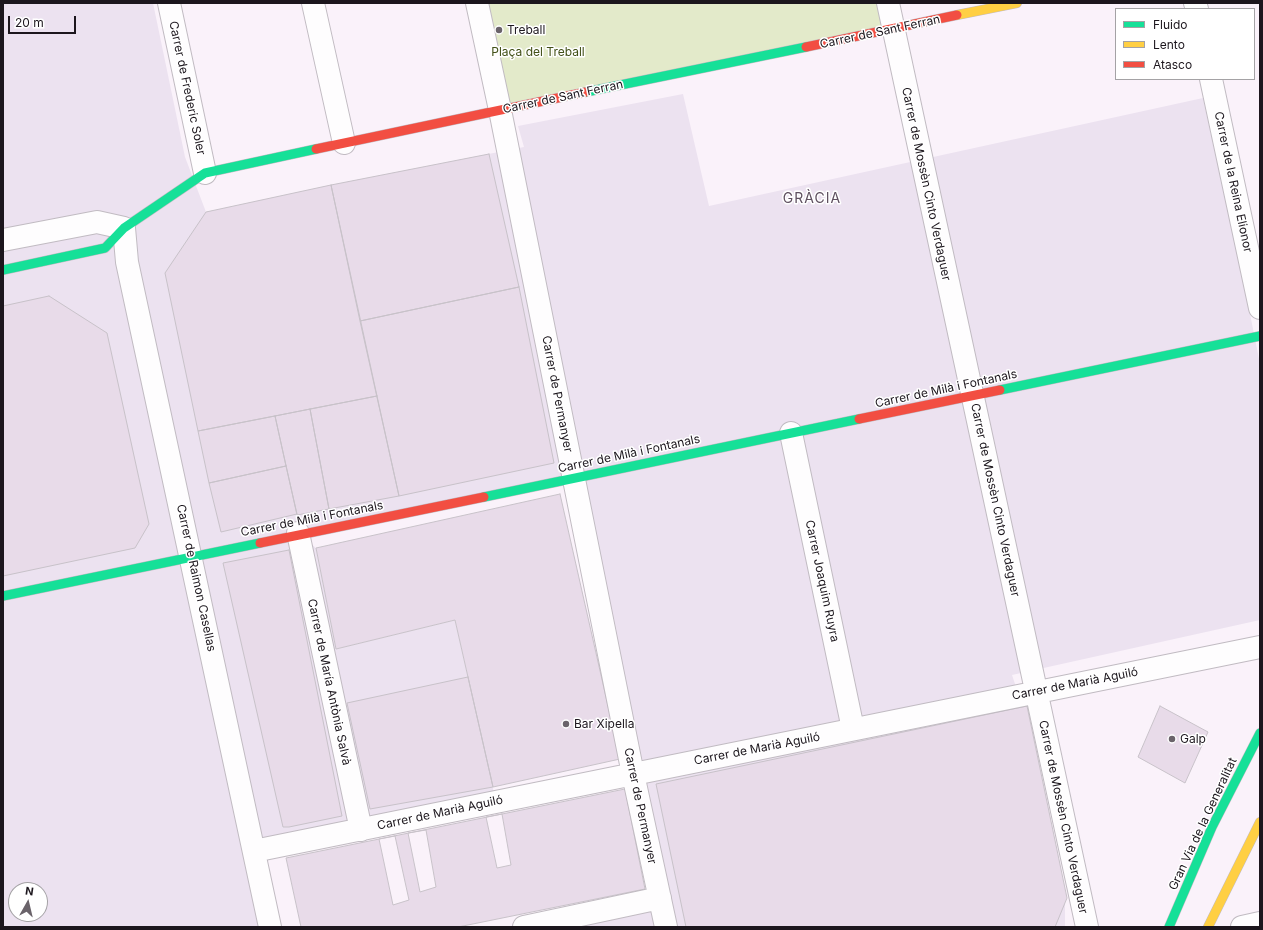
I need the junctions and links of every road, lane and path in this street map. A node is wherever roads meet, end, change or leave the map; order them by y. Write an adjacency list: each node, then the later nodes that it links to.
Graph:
1 (169, 3): 10 (street, Carrer de Frederic Soler)
2 (313, 3): 9 (street)
3 (477, 3): 8 (street, Carrer de Permanyer)
4 (888, 3): 6 (street, Carrer de Mossèn Cinto Verdaguer)
5 (1017, 3): 6 (street, Carrer de Sant Ferran)
6 (893, 30): 8 (street, Carrer de Sant Ferran); 16 (street, Carrer de Mossèn Cinto Verdaguer)
7 (1212, 80): 14 (street, Carrer de la Reina Elionor)
8 (500, 110): 9 (street, Carrer de Sant Ferran); 18 (street, Carrer de Permanyer)
9 (344, 143): 10 (street, Carrer de Sant Ferran)
10 (205, 173): 11 (street, Carrer de Sant Ferran)
11 (124, 228): 12 (street); 13 (street, Carrer de Sant Ferran); 20 (street, Carrer de Raimon Casellas)
12 (3, 240)
13 (3, 270)
14 (1260, 308)
15 (1260, 336): 16 (street, Carrer de Milà i Fontanals)
16 (972, 396): 17 (street, Carrer de Milà i Fontanals); 23 (street, Carrer de Mossèn Cinto Verdaguer)
17 (791, 433): 18 (street, Carrer de Milà i Fontanals); 24 (street, Carrer Joaquim Ruyra)
18 (574, 478): 19 (street, Carrer de Milà i Fontanals); 26 (street, Carrer de Permanyer)
19 (298, 534): 20 (street, Carrer de Milà i Fontanals); 28 (street, Carrer de María Antònia Salvà)
20 (191, 556): 21 (street, Carrer de Milà i Fontanals); 29 (street, Carrer de Raimon Casellas)
21 (3, 596)
22 (1260, 647): 23 (street, Carrer de Marià Aguiló)
23 (1036, 692): 24 (street, Carrer de Marià Aguiló); 36 (street, Carrer de Mossèn Cinto Verdaguer)
24 (853, 729): 26 (street, Carrer de Marià Aguiló)
25 (1260, 733): 31 (street, Gran Via de la Generalitat)
26 (633, 774): 28 (street, Carrer de Marià Aguiló); 30 (street, Carrer de Permanyer)
27 (1260, 822): 39 (street)
28 (360, 830): 29 (street, Carrer de Marià Aguiló)
29 (254, 851): 33 (street, Carrer de Raimon Casellas)
30 (660, 898): 34 (street); 35 (street, Carrer de Permanyer)
31 (1178, 906): 37 (street); 38 (street, Gran Via de la Generalitat)
32 (1260, 923): 40 (street)
33 (270, 927)
34 (524, 927)
35 (666, 927)
36 (1087, 927)
37 (1162, 927)
38 (1169, 927)
39 (1208, 927)
40 (1242, 927)

